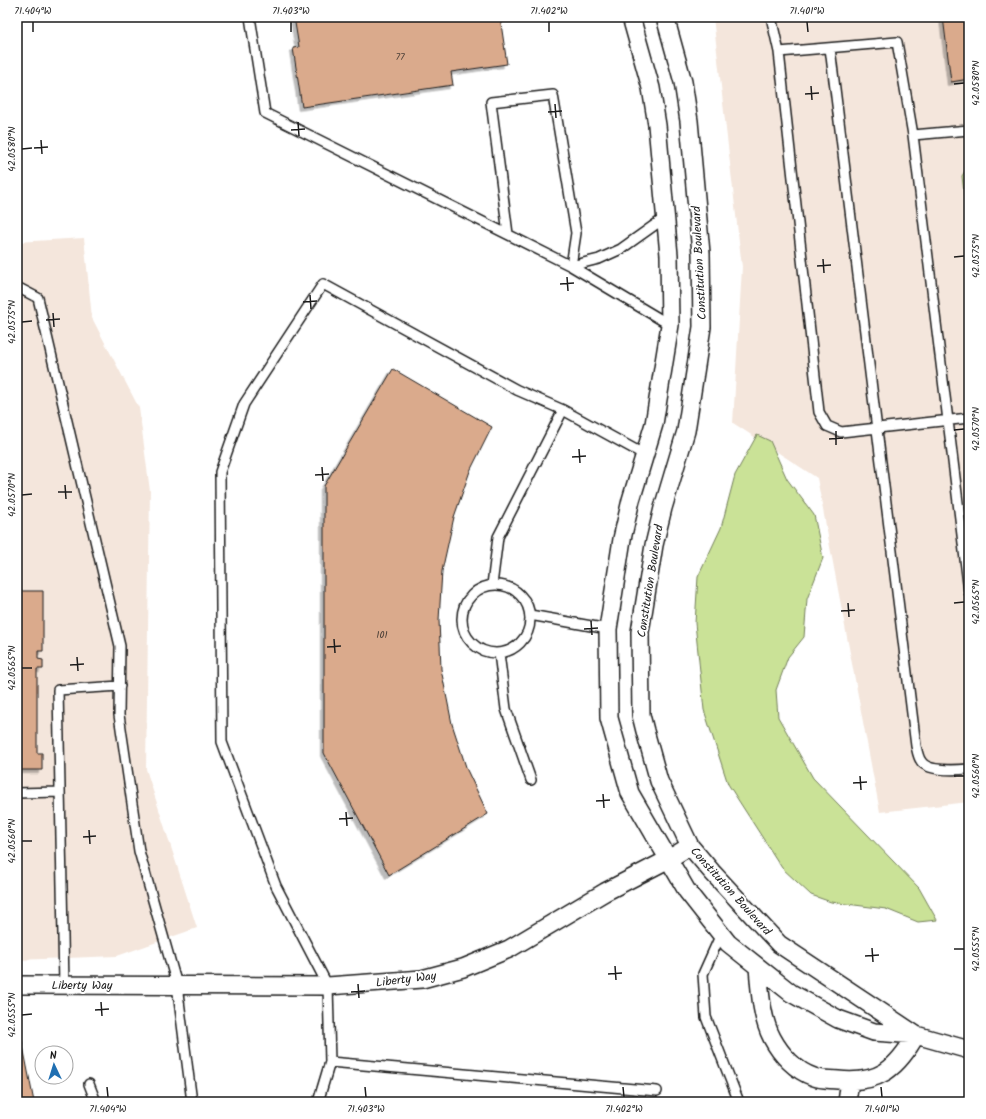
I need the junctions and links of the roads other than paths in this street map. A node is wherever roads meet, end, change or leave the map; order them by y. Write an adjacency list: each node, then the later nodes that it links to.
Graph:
1 (250, 17): 10 (lane)
2 (631, 17): 9 (street, Constitution Boulevard)
3 (665, 17): 29 (street, Constitution Boulevard)
4 (771, 17): 6 (lane)
5 (830, 48): 6 (lane); 8 (lane); 17 (lane)
6 (779, 52): 17 (lane)
7 (969, 130): 8 (lane)
8 (913, 135): 16 (lane)
9 (666, 217): 11 (lane); 13 (street, Constitution Boulevard)
10 (508, 234): 11 (lane); 11 (lane)
11 (571, 266): 13 (lane)
12 (17, 287): 24 (lane)
13 (670, 325): 18 (street, Constitution Boulevard)
14 (563, 410): 18 (lane); 19 (lane); 36 (lane)
15 (969, 418): 16 (lane)
16 (948, 420): 17 (lane); 20 (lane)
17 (876, 428): 25 (lane)
18 (645, 455): 22 (street, Constitution Boulevard)
19 (492, 585): 21 (lane); 23 (lane)
20 (969, 592)
21 (530, 615): 22 (lane); 23 (lane)
22 (608, 629): 30 (street, Constitution Boulevard)
23 (500, 653): 26 (lane)
24 (120, 686): 27 (lane); 35 (lane)
25 (969, 769)
26 (530, 780)
27 (59, 792): 28 (lane); 34 (lane)
28 (17, 793)
29 (690, 846): 30 (street, Liberty Way); 37 (street, Constitution Boulevard)
30 (667, 860): 31 (street, Constitution Boulevard); 36 (street, Liberty Way)
31 (721, 934): 32 (street, Constitution Boulevard); 46 (lane)
32 (758, 967): 37 (street, Constitution Boulevard); 40 (street)
33 (17, 985): 34 (street, Liberty Way)
34 (64, 985): 35 (street, Liberty Way)
35 (177, 985): 36 (street, Liberty Way); 44 (lane)
36 (328, 986): 39 (lane)
37 (916, 1035): 38 (street, Constitution Boulevard); 40 (street)
38 (969, 1050)
39 (330, 1062): 42 (lane); 45 (lane)
40 (850, 1081): 47 (street)
41 (89, 1084): 43 (lane)
42 (657, 1091)
43 (96, 1102)
44 (192, 1102)
45 (318, 1102)
46 (739, 1102)
47 (847, 1102)

